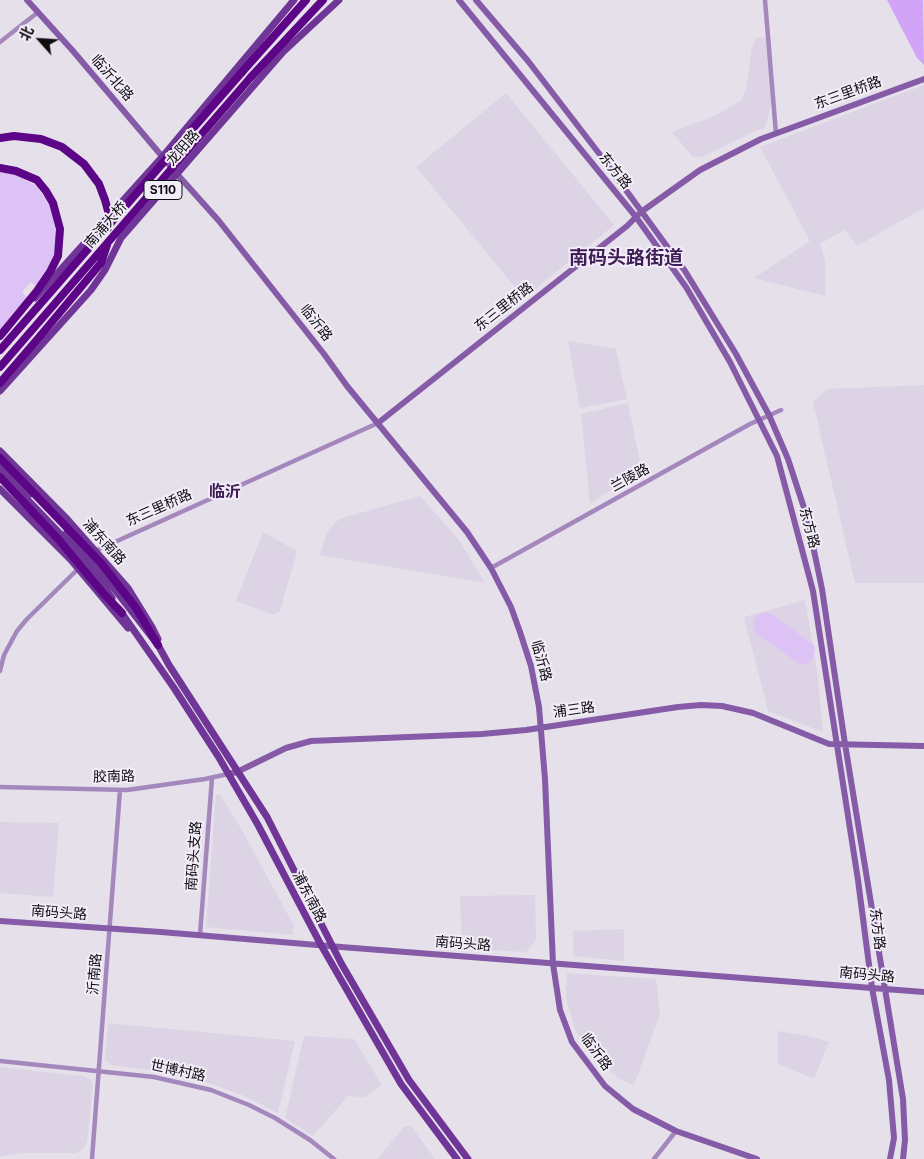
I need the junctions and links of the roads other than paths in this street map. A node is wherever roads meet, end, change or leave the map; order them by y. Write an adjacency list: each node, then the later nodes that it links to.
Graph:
1 (27, 0): 9 (street, 临沂北路)
2 (294, 0): 14 (main road, 龙阳路 / S110)
3 (305, 0): 19 (highway, 南浦大桥, bridge)
4 (324, 0): 20 (highway, 南浦大桥, bridge)
5 (339, 0): 16 (main road, 龙阳路 / S110)
6 (459, 0): 17 (street, 东方路)
7 (476, 0): 17 (street, 东方路)
8 (766, 0): 12 (street)
9 (37, 13): 10 (street); 14 (street, 临沂北路)
10 (0, 42)
11 (924, 79): 12 (street, 东三里桥路)
12 (776, 134): 17 (street, 东三里桥路)
13 (0, 138): 21 (highway, bridge)
14 (162, 156): 16 (street, 临沂北路); 18 (main road, 龙阳路 / S110)
15 (0, 168): 18 (highway)
16 (177, 174): 22 (main road, 龙阳路 / S110); 26 (street, 临沂路)
17 (638, 215): 24 (street, 东方路); 25 (street, 东方路); 26 (street, 东三里桥路)
18 (0, 337)
19 (0, 350)
20 (0, 367)
21 (0, 383)
22 (0, 391)
23 (781, 410): 24 (street, 兰陵路)
24 (769, 415): 25 (street, 兰陵路); 43 (street, 东方路)
25 (758, 419): 35 (street, 兰陵路); 42 (street, 东方路)
26 (378, 424): 33 (street, 东三里桥路); 35 (street, 临沂路)
27 (0, 451): 33 (main road, 浦东南路)
28 (0, 458): 38 (highway)
29 (0, 464): 38 (main road, 浦东南路)
30 (0, 471): 36 (main road, 浦东南路)
31 (0, 477): 36 (highway)
32 (0, 489): 34 (main road, 浦东南路)
33 (95, 551): 39 (main road, 浦东南路)
34 (78, 568): 37 (main road, 浦东南路); 40 (street)
35 (491, 568): 41 (street, 临沂路)
36 (122, 613): 37 (main road, 浦东南路)
37 (143, 643): 46 (main road, 浦东南路)
38 (158, 645): 39 (main road, 浦东南路)
39 (169, 665): 45 (main road, 浦东南路)
40 (0, 671)
41 (542, 728): 42 (street, 浦三路); 45 (street, 浦三路); 55 (street, 临沂路)
42 (836, 743): 43 (street, 浦三路); 56 (street, 东方路)
43 (845, 744): 44 (street, 浦三路); 57 (street, 东方路)
44 (924, 746)
45 (237, 772): 46 (street, 浦三路); 54 (main road, 浦东南路)
46 (228, 774): 47 (street, 胶南路); 53 (main road, 浦东南路)
47 (212, 778): 49 (street, 胶南路); 52 (street, 南码头支路)
48 (0, 786): 49 (street, 胶南路)
49 (120, 790): 51 (street, 沂南路)
50 (0, 921): 51 (street, 南码头路)
51 (110, 929): 52 (street, 南码头路); 60 (street, 沂南路)
52 (200, 936): 53 (street, 南码头路)
53 (321, 945): 54 (street, 南码头路); 64 (main road, 浦东南路)
54 (334, 946): 55 (street, 南码头路); 65 (main road, 浦东南路)
55 (553, 964): 56 (street, 南码头路); 61 (street, 临沂路)
56 (872, 988): 57 (street, 南码头路); 68 (street, 东方路)
57 (885, 989): 58 (street, 南码头路); 69 (street, 东方路)
58 (924, 992)
59 (0, 1061): 60 (street, 世博村路)
60 (99, 1070): 62 (street, 沂南路); 63 (street, 世博村路)
61 (676, 1131): 66 (street); 67 (street, 临沂路)
62 (92, 1159)
63 (334, 1159)
64 (457, 1159)
65 (468, 1159)
66 (654, 1159)
67 (757, 1159)
68 (890, 1159)
69 (903, 1159)

